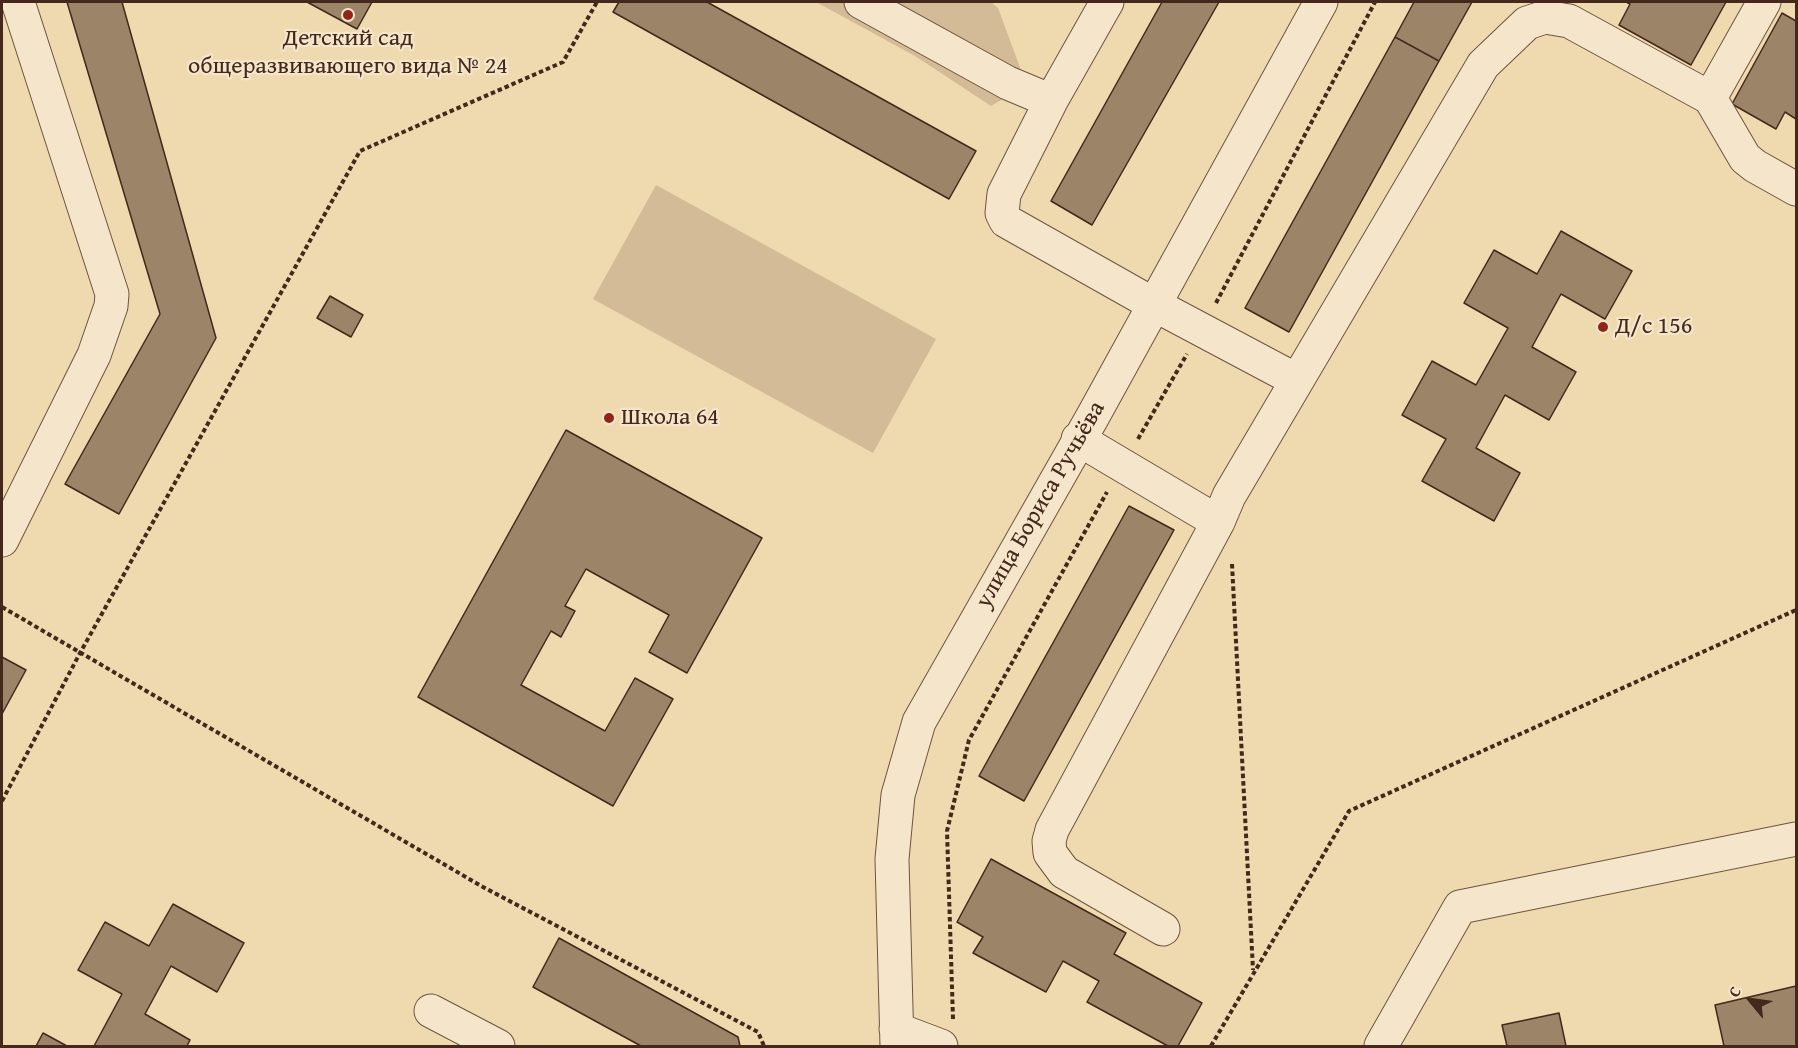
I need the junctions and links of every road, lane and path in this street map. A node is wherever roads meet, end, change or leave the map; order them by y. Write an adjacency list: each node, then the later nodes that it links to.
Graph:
1 (18, 2): 16 (street)
2 (597, 2): 21 (path)
3 (861, 2): 9 (street)
4 (1107, 2): 9 (street)
5 (1321, 2): 11 (street, улица Бориса Ручьёва)
6 (1375, 2): 12 (path)
7 (1764, 2): 8 (street)
8 (1710, 98): 10 (street); 13 (street)
9 (1051, 101): 11 (street)
10 (1797, 189)
11 (1153, 304): 12 (street); 14 (street, улица Бориса Ручьёва)
12 (1202, 330): 13 (street); 15 (path)
13 (1296, 380): 17 (street)
14 (1078, 439): 15 (street); 28 (street, улица Бориса Ручьёва)
15 (1122, 465): 17 (street); 27 (path)
16 (5, 522)
17 (1218, 522): 24 (street)
18 (1232, 555): 25 (path)
19 (2, 607): 21 (path)
20 (1797, 610): 25 (path)
21 (80, 653): 22 (path); 30 (path)
22 (2, 801)
23 (1797, 839): 32 (street)
24 (1162, 929)
25 (1253, 971): 31 (path)
26 (431, 1011): 29 (street)
27 (947, 1035): 28 (street)
28 (896, 1038)
29 (498, 1047)
30 (764, 1047)
31 (1210, 1047)
32 (1381, 1047)

